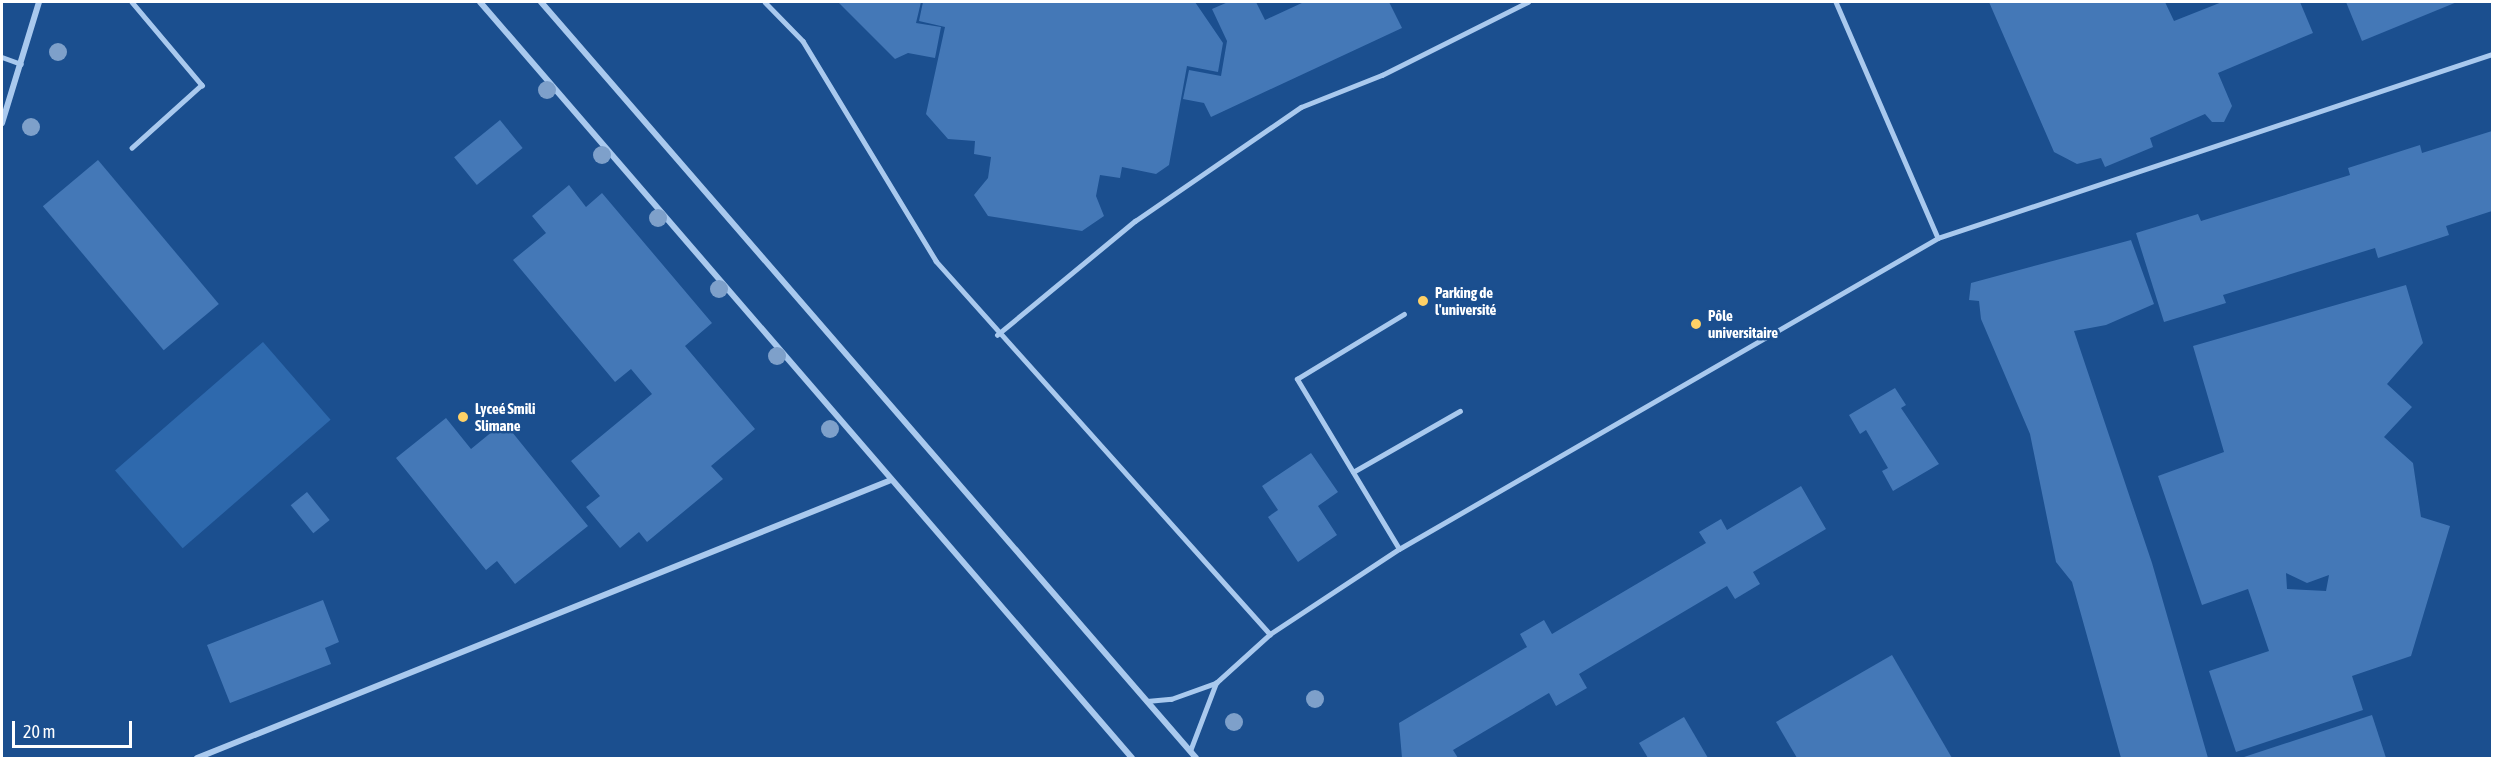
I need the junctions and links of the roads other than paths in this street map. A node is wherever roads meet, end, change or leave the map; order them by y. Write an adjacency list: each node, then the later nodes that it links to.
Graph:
1 (39, 2): 10 (street)
2 (132, 2): 12 (lane)
3 (480, 2): 18 (street)
4 (542, 2): 22 (street)
5 (765, 2): 15 (lane)
6 (1528, 2): 15 (lane)
7 (1836, 2): 13 (lane)
8 (2493, 54): 13 (lane)
9 (2, 57): 10 (lane)
10 (21, 64): 11 (street)
11 (2, 123)
12 (132, 148)
13 (1938, 238): 19 (lane)
14 (1404, 314): 17 (lane)
15 (997, 335): 20 (lane)
16 (1460, 411): 17 (lane)
17 (1353, 472): 19 (lane)
18 (890, 481): 24 (street); 25 (street)
19 (1399, 549): 20 (lane)
20 (1270, 634): 21 (lane)
21 (1216, 683): 22 (lane); 23 (lane)
22 (1146, 701): 23 (street)
23 (1190, 751): 26 (street)
24 (197, 759)
25 (1132, 759)
26 (1196, 759)

